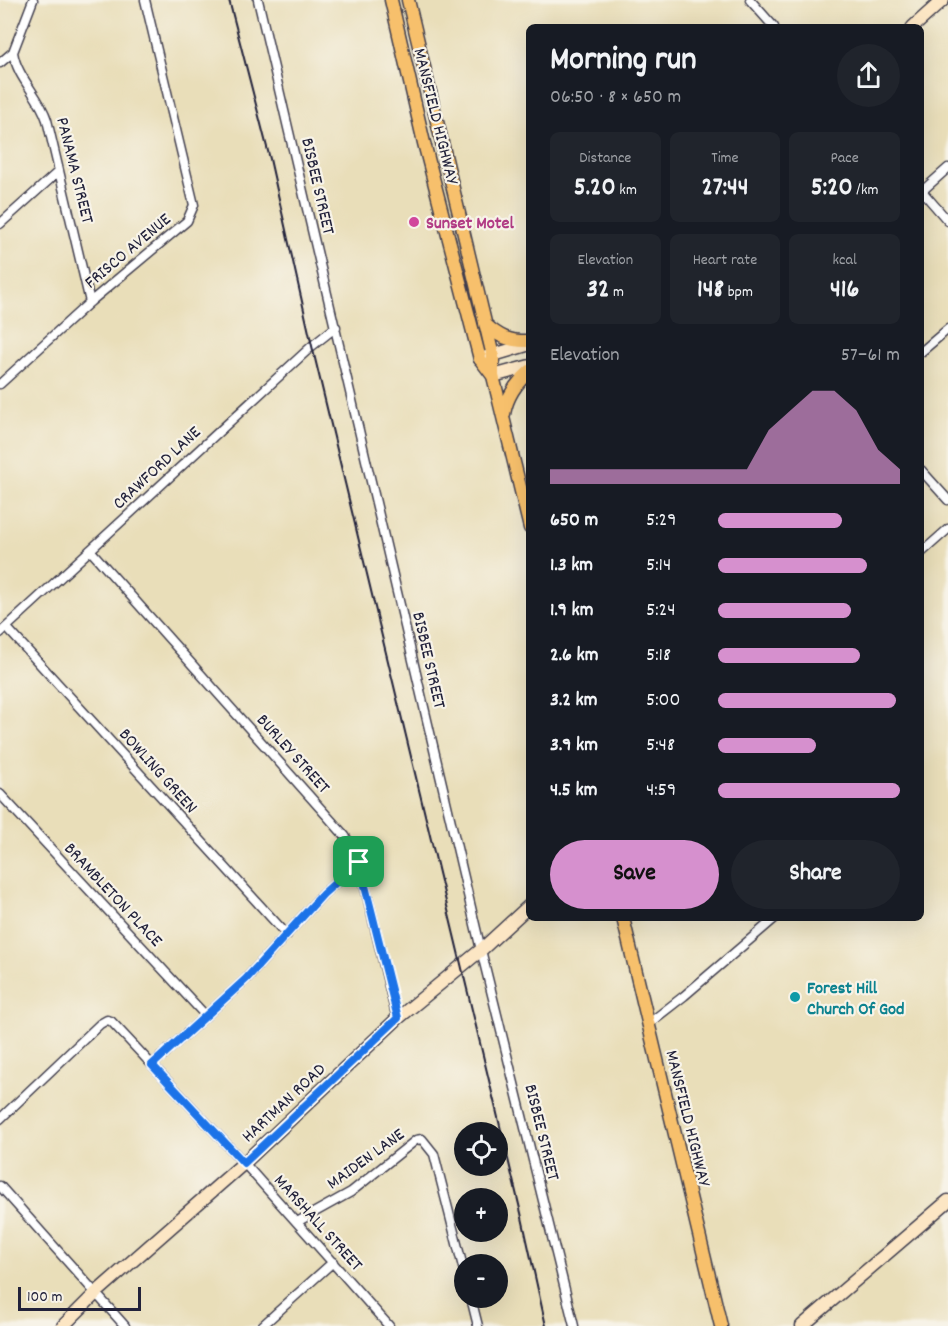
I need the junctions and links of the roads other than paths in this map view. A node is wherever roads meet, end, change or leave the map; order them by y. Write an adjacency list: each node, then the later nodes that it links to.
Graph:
1 (33, 0): 10 (street)
2 (145, 0): 20 (street, FRISCO AVENUE)
3 (258, 0): 22 (street, BISBEE STREET)
4 (391, 0): 13 (main road, MANSFIELD HIGHWAY)
5 (408, 0): 12 (main road, MANSFIELD HIGHWAY)
6 (750, 0): 8 (street)
7 (943, 0): 9 (street)
8 (771, 24)
9 (916, 24)
10 (13, 52): 11 (street); 15 (street, PANAMA STREET)
11 (0, 63)
12 (440, 139): 13 (main road); 21 (main road, MANSFIELD HIGHWAY)
13 (424, 142): 27 (main road, MANSFIELD HIGHWAY)
14 (948, 168): 16 (street)
15 (59, 171): 19 (street); 20 (street, PANAMA STREET)
16 (924, 188)
17 (924, 194): 18 (street)
18 (948, 221)
19 (0, 224)
20 (90, 302): 31 (street, FRISCO AVENUE)
21 (485, 324): 24 (main road); 27 (main road, MANSFIELD HIGHWAY)
22 (336, 327): 37 (street, CRAWFORD LANE); 46 (street, BISBEE STREET)
23 (948, 328): 26 (street)
24 (526, 343)
25 (526, 344): 27 (street)
26 (924, 349)
27 (486, 357): 30 (main road, MANSFIELD HIGHWAY)
28 (526, 367): 30 (street)
29 (526, 375): 32 (main road)
30 (493, 376): 32 (main road, MANSFIELD HIGHWAY)
31 (0, 384)
32 (503, 418): 35 (main road, MANSFIELD HIGHWAY)
33 (924, 473): 34 (street)
34 (948, 500)
35 (526, 512)
36 (948, 529): 38 (street)
37 (90, 550): 39 (street, CRAWFORD LANE); 41 (street, BURLEY STREET)
38 (924, 550)
39 (3, 631): 45 (street, BOWLING GREEN)
40 (0, 794): 47 (street, BRAMBLETON PLACE)
41 (359, 862): 45 (street); 48 (street, BURLEY STREET)
42 (526, 909): 46 (street, HARTMAN ROAD)
43 (624, 921): 49 (main road, MANSFIELD HIGHWAY)
44 (772, 921): 49 (street)
45 (287, 935): 47 (street)
46 (481, 950): 48 (street, HARTMAN ROAD); 65 (street, BISBEE STREET)
47 (206, 1016): 50 (street)
48 (398, 1018): 52 (street, HARTMAN ROAD)
49 (648, 1024): 66 (main road, MANSFIELD HIGHWAY)
50 (152, 1065): 51 (street, MARSHALL STREET); 52 (street, MARSHALL STREET)
51 (0, 1119)
52 (244, 1163): 55 (street, MARSHALL STREET); 58 (street, HARTMAN ROAD)
53 (0, 1186): 58 (street)
54 (948, 1202): 67 (street)
55 (297, 1222): 56 (street, MAIDEN LANE); 57 (street, MARSHALL STREET)
56 (460, 1254)
57 (333, 1262): 62 (street); 63 (street, MARSHALL STREET)
58 (96, 1293): 60 (street, HARTMAN ROAD); 61 (street)
59 (474, 1308): 64 (street)
60 (63, 1326)
61 (125, 1326)
62 (262, 1326)
63 (389, 1326)
64 (478, 1326)
65 (574, 1326)
66 (721, 1326)
67 (802, 1326)

